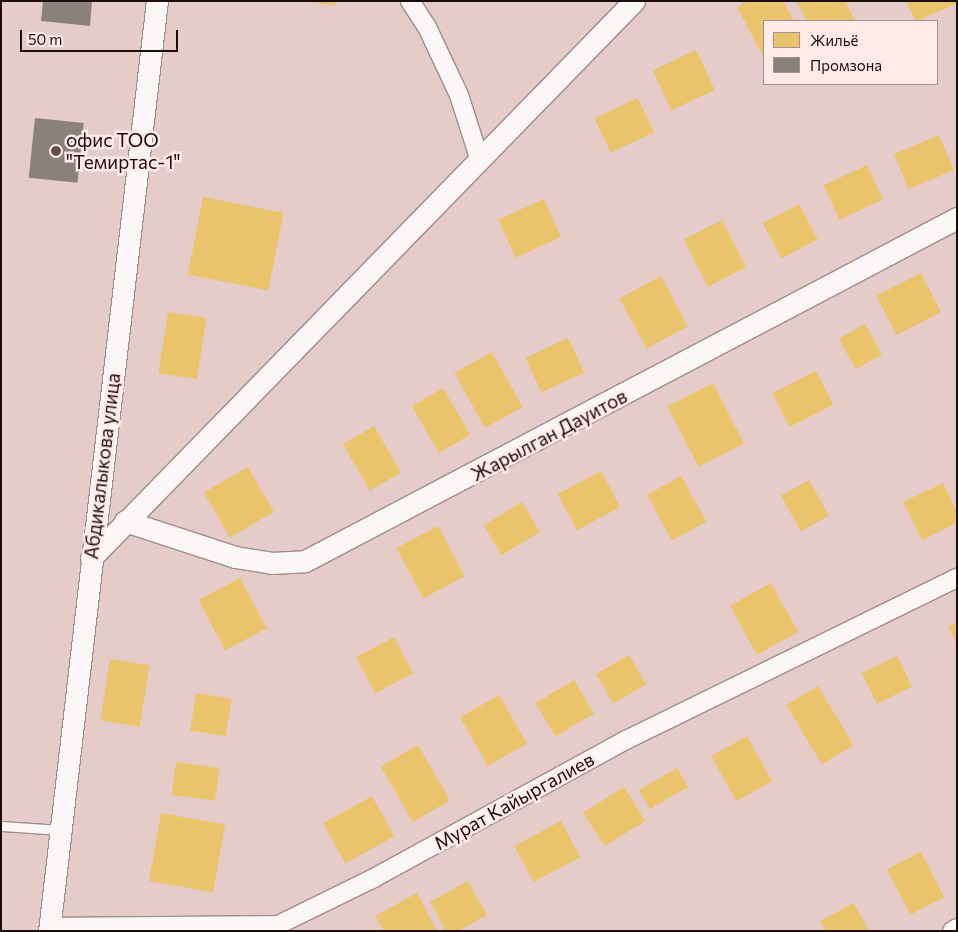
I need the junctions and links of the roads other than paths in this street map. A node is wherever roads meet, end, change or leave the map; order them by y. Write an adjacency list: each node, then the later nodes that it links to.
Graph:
1 (157, 1): 7 (street, Абдикалыкова улица)
2 (410, 1): 4 (street)
3 (634, 1): 4 (street)
4 (480, 161): 6 (street)
5 (957, 218): 6 (street, Жарылган Дауитов)
6 (125, 521): 7 (street)
7 (91, 558): 10 (street, Абдикалыкова улица)
8 (957, 578): 12 (street, Мурат Кайыргалиев)
9 (1, 826): 10 (lane)
10 (60, 830): 12 (street, Абдикалыкова улица)
11 (957, 928): 13 (street)
12 (49, 929)
13 (952, 931)

